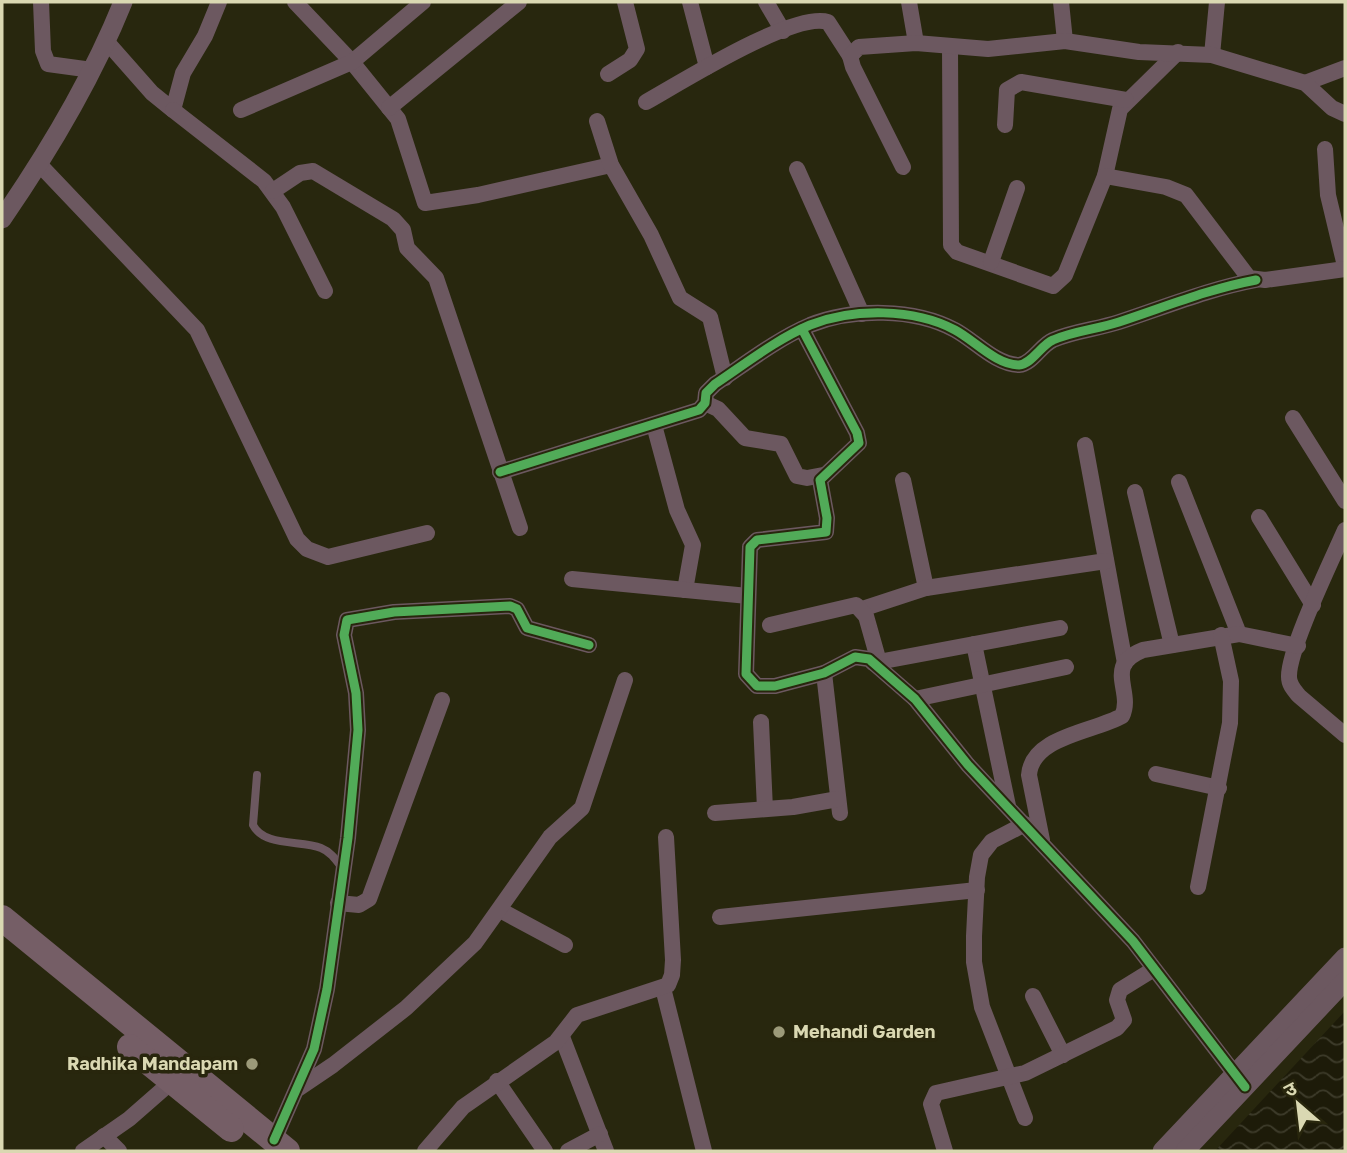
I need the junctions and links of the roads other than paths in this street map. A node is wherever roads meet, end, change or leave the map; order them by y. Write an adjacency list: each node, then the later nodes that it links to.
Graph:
1 (41, 2): 24 (street)
2 (123, 2): 14 (street)
3 (219, 2): 30 (street)
4 (295, 2): 21 (street)
5 (519, 2): 29 (street)
6 (625, 2): 25 (street)
7 (690, 2): 22 (street)
8 (766, 2): 13 (street)
9 (909, 2): 16 (street)
10 (1061, 2): 15 (street)
11 (1217, 2): 20 (street)
12 (413, 5): 21 (street)
13 (783, 31): 19 (street); 22 (street)
14 (107, 41): 24 (street); 30 (street)
15 (1065, 41): 17 (street); 18 (street)
16 (916, 43): 17 (street); 19 (street)
17 (950, 47): 44 (street)
18 (1178, 52): 20 (street); 27 (street)
19 (850, 55): 38 (street)
20 (1212, 55): 26 (street)
21 (352, 62): 29 (street); 31 (street)
22 (707, 67): 28 (street)
23 (1345, 68): 26 (street)
24 (92, 69): 36 (street)
25 (608, 74)
26 (1305, 83): 32 (street)
27 (1126, 100): 34 (street); 40 (street)
28 (646, 102)
29 (390, 108): 37 (street)
30 (173, 110): 42 (street)
31 (241, 110)
32 (1345, 114)
33 (597, 121): 37 (street)
34 (1005, 125)
35 (1325, 149): 45 (street)
36 (40, 165): 43 (street); 64 (street)
37 (611, 165): 50 (street)
38 (903, 167)
39 (797, 169): 48 (street)
40 (1105, 176): 44 (street); 46 (street)
41 (1017, 188): 44 (street)
42 (273, 191): 47 (street); 55 (street)
43 (2, 219)
44 (991, 262)
45 (1345, 268): 46 (street)
46 (1256, 281): 48 (street)
47 (325, 291)
48 (862, 314): 49 (street)
49 (802, 329): 50 (street); 56 (street)
50 (725, 378): 51 (street)
51 (705, 403): 53 (street); 56 (street)
52 (1293, 418): 60 (street)
53 (654, 425): 55 (street); 68 (street)
54 (1085, 445): 65 (street)
55 (500, 472): 62 (street)
56 (823, 475): 69 (street)
57 (903, 480): 67 (street)
58 (1179, 482): 74 (street)
59 (1136, 492): 78 (street)
60 (1345, 501)
61 (1259, 517): 70 (street)
62 (520, 528)
63 (1345, 530): 70 (street)
64 (427, 533)
65 (1106, 561): 67 (street); 81 (street)
66 (572, 579): 68 (street)
67 (926, 588): 71 (street)
68 (685, 590): 69 (street)
69 (748, 596): 83 (street)
70 (1313, 605): 79 (street)
71 (862, 609): 72 (street); 80 (street)
72 (769, 625)
73 (1060, 628): 76 (street)
74 (1239, 634): 75 (street); 79 (street)
75 (1221, 635): 78 (street); 92 (street)
76 (974, 644): 80 (street); 85 (street)
77 (589, 645): 99 (street)
78 (1172, 645): 81 (street)
79 (1297, 646): 89 (street)
80 (876, 662): 83 (street); 86 (street)
81 (1125, 663): 98 (street)
82 (1066, 667): 85 (street)
83 (824, 673): 94 (street)
84 (625, 680): 103 (street)
85 (983, 684): 86 (street); 93 (street)
86 (915, 699): 93 (street)
87 (442, 700): 102 (street)
88 (761, 722): 94 (street)
89 (1345, 733)
90 (1156, 774): 92 (street)
91 (257, 775): 99 (lane)
92 (1219, 788): 100 (street)
93 (1008, 806): 96 (street)
94 (765, 808): 95 (street)
95 (715, 813)
96 (1026, 824): 98 (street); 101 (street)
97 (666, 836): 111 (street)
98 (1043, 842): 109 (street)
99 (343, 870): 102 (street)
100 (1198, 887)
101 (977, 890): 104 (street); 116 (street)
102 (338, 903): 119 (street)
103 (500, 910): 107 (street); 119 (street)
104 (720, 917)
105 (2, 918): 115 (main road)
106 (2, 940): 115 (main road)
107 (565, 945)
108 (1345, 957): 117 (street)
109 (1154, 969): 114 (street); 117 (street)
110 (1345, 981): 117 (street)
111 (663, 988): 113 (street); 130 (street)
112 (1033, 996): 114 (street)
113 (562, 1037): 118 (street); 121 (street)
114 (1063, 1055): 116 (street)
115 (178, 1075): 122 (street); 123 (main road)
116 (1008, 1077): 120 (street); 131 (street)
117 (1239, 1080): 132 (street); 133 (street)
118 (497, 1081): 124 (street); 127 (street)
119 (299, 1088): 123 (street)
120 (1025, 1118)
121 (600, 1134): 128 (street); 129 (street)
122 (104, 1136): 125 (street); 126 (street)
123 (274, 1148)
124 (538, 1149)
125 (83, 1151)
126 (120, 1151)
127 (425, 1151)
128 (568, 1151)
129 (607, 1151)
130 (704, 1151)
131 (945, 1151)
132 (1162, 1151)
133 (1185, 1151)

